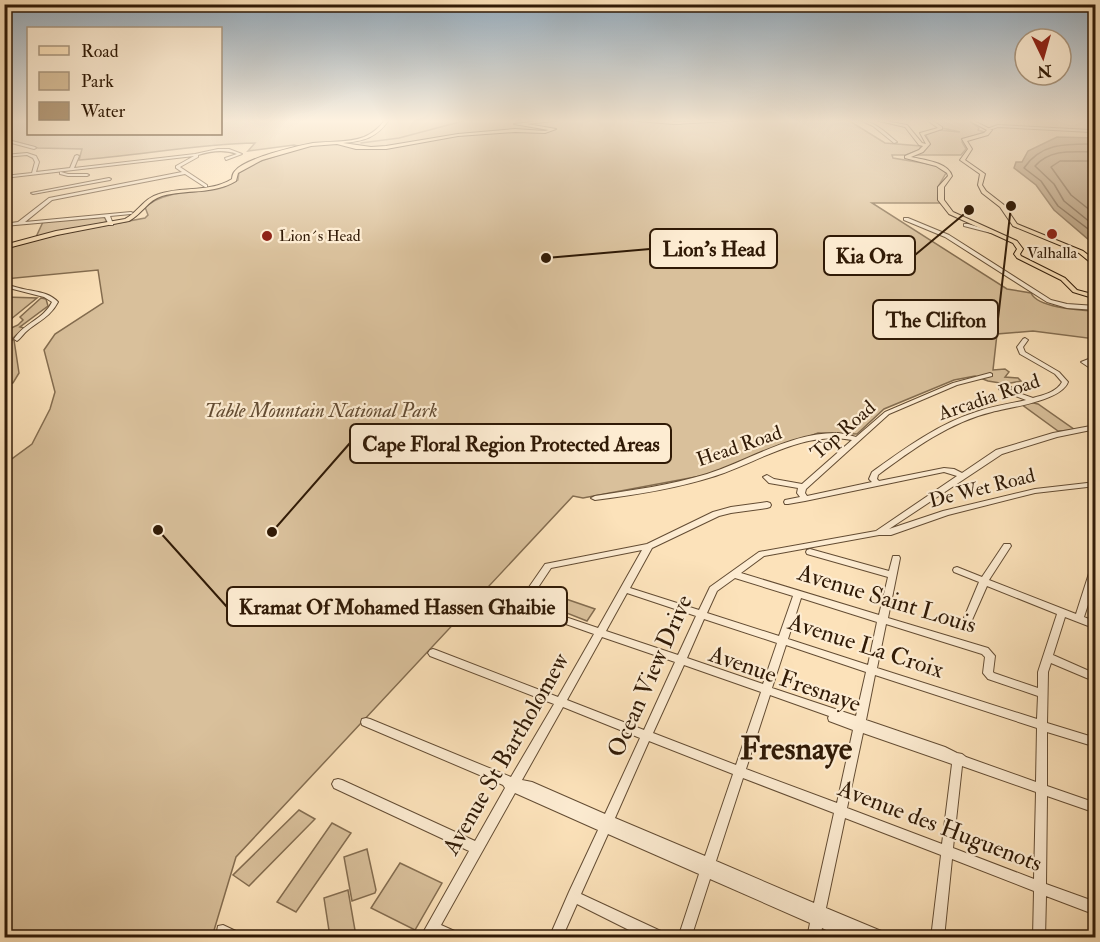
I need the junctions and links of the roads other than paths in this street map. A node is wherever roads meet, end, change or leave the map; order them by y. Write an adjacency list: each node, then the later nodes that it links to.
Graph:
1 (37, 164): 11 (street)
2 (74, 164): 8 (street)
3 (121, 164): 8 (street)
4 (183, 164): 10 (street)
5 (252, 164): 21 (main road)
6 (934, 164): 25 (main road)
7 (968, 164): 27 (main road)
8 (71, 170): 9 (street)
9 (60, 172): 11 (street); 12 (street)
10 (183, 173): 16 (street); 17 (street)
11 (34, 174): 13 (street)
12 (87, 175)
13 (4, 177)
14 (109, 179): 15 (street)
15 (91, 183): 17 (street); 18 (street)
16 (206, 186)
17 (84, 192): 22 (street)
18 (33, 193)
19 (131, 213): 21 (street)
20 (906, 219): 30 (street)
21 (110, 220): 22 (street); 26 (main road)
22 (20, 223): 23 (street)
23 (4, 225)
24 (966, 225): 25 (street)
25 (993, 232): 29 (main road)
26 (4, 247)
27 (1095, 265)
28 (4, 284): 31 (street)
29 (1095, 297)
30 (1095, 308)
31 (17, 339)
32 (1025, 340): 37 (street, Arcadia Road)
33 (1095, 358): 34 (street)
34 (1095, 370)
35 (990, 375): 39 (street, Top Road)
36 (1009, 388): 37 (street)
37 (1032, 400): 42 (street, Arcadia Road)
38 (1095, 428): 40 (street, Ocean View Drive)
39 (857, 439): 44 (street, Top Road); 45 (street, Head Road)
40 (963, 476): 42 (street); 49 (street, Ocean View Drive)
41 (767, 477): 44 (street)
42 (878, 484): 46 (street)
43 (1095, 484): 49 (street, De Wet Road)
44 (803, 487): 46 (street, Top Road)
45 (595, 498)
46 (805, 499): 47 (street)
47 (788, 502)
48 (767, 505): 50 (street)
49 (878, 533): 58 (street, Ocean View Drive)
50 (649, 546): 52 (street); 54 (street, Avenue St Bartholomew)
51 (1007, 546): 61 (street)
52 (629, 549): 54 (street); 70 (street, Avenue Fresnaye)
53 (810, 552): 59 (street)
54 (642, 557): 62 (street, Avenue St Bartholomew)
55 (896, 558): 59 (street)
56 (1095, 564): 60 (street)
57 (957, 570): 61 (street)
58 (733, 574): 63 (street, Avenue Saint Louis); 65 (street, Ocean View Drive)
59 (892, 575): 68 (street)
60 (1093, 578): 67 (street)
61 (985, 581): 64 (street); 66 (street)
62 (624, 589): 65 (street, Avenue La Croix); 70 (street, Avenue St Bartholomew)
63 (798, 594): 68 (street, Avenue Saint Louis); 71 (street)
64 (1062, 612): 67 (street); 73 (street)
65 (700, 614): 71 (street, Avenue La Croix); 74 (street, Ocean View Drive)
66 (969, 618)
67 (1079, 619): 69 (street)
68 (882, 620): 75 (street); 78 (street, Avenue Saint Louis)
69 (1095, 626)
70 (598, 633): 74 (street, Avenue Fresnaye); 79 (street, Avenue St Bartholomew)
71 (783, 641): 75 (street, Avenue La Croix); 77 (street)
72 (433, 653): 79 (street, Avenue des Huguenots)
73 (1047, 657): 76 (street); 78 (street)
74 (679, 662): 77 (street, Avenue Fresnaye); 83 (street, Ocean View Drive)
75 (871, 670): 81 (street); 82 (street, Avenue La Croix)
76 (1095, 678)
77 (766, 692): 81 (street, Avenue Fresnaye); 86 (street)
78 (1042, 693): 82 (street)
79 (560, 702): 83 (street, Avenue des Huguenots); 87 (street, Avenue St Bartholomew)
80 (366, 722): 87 (street)
81 (859, 725): 85 (street, Avenue Fresnaye); 91 (street)
82 (1042, 726): 84 (street, Avenue La Croix); 89 (street)
83 (646, 735): 86 (street, Avenue des Huguenots); 92 (street, Ocean View Drive)
84 (1095, 743)
85 (959, 760): 89 (street, Avenue Fresnaye); 94 (street)
86 (739, 771): 91 (street, Avenue des Huguenots); 95 (street)
87 (510, 783): 92 (street); 93 (street, Avenue St Bartholomew)
88 (338, 784): 93 (street)
89 (1041, 789): 90 (street, Avenue Fresnaye); 96 (street)
90 (1095, 808)
91 (840, 810): 94 (street, Avenue des Huguenots); 99 (street)
92 (606, 824): 95 (street); 97 (street, Ocean View Drive)
93 (476, 848): 100 (street, Avenue St Bartholomew)
94 (948, 852): 96 (street, Avenue des Huguenots); 108 (street)
95 (708, 867): 99 (street); 105 (street)
96 (1040, 887): 98 (street, Avenue des Huguenots); 109 (street)
97 (573, 896): 103 (street, Ocean View Drive); 104 (street)
98 (1095, 909)
99 (818, 915): 101 (street); 106 (street); 107 (street)
100 (429, 932): 102 (street)
101 (879, 937)
102 (454, 938)
103 (555, 938)
104 (660, 938)
105 (684, 938)
106 (813, 938)
107 (859, 938)
108 (937, 938)
109 (1039, 938)

